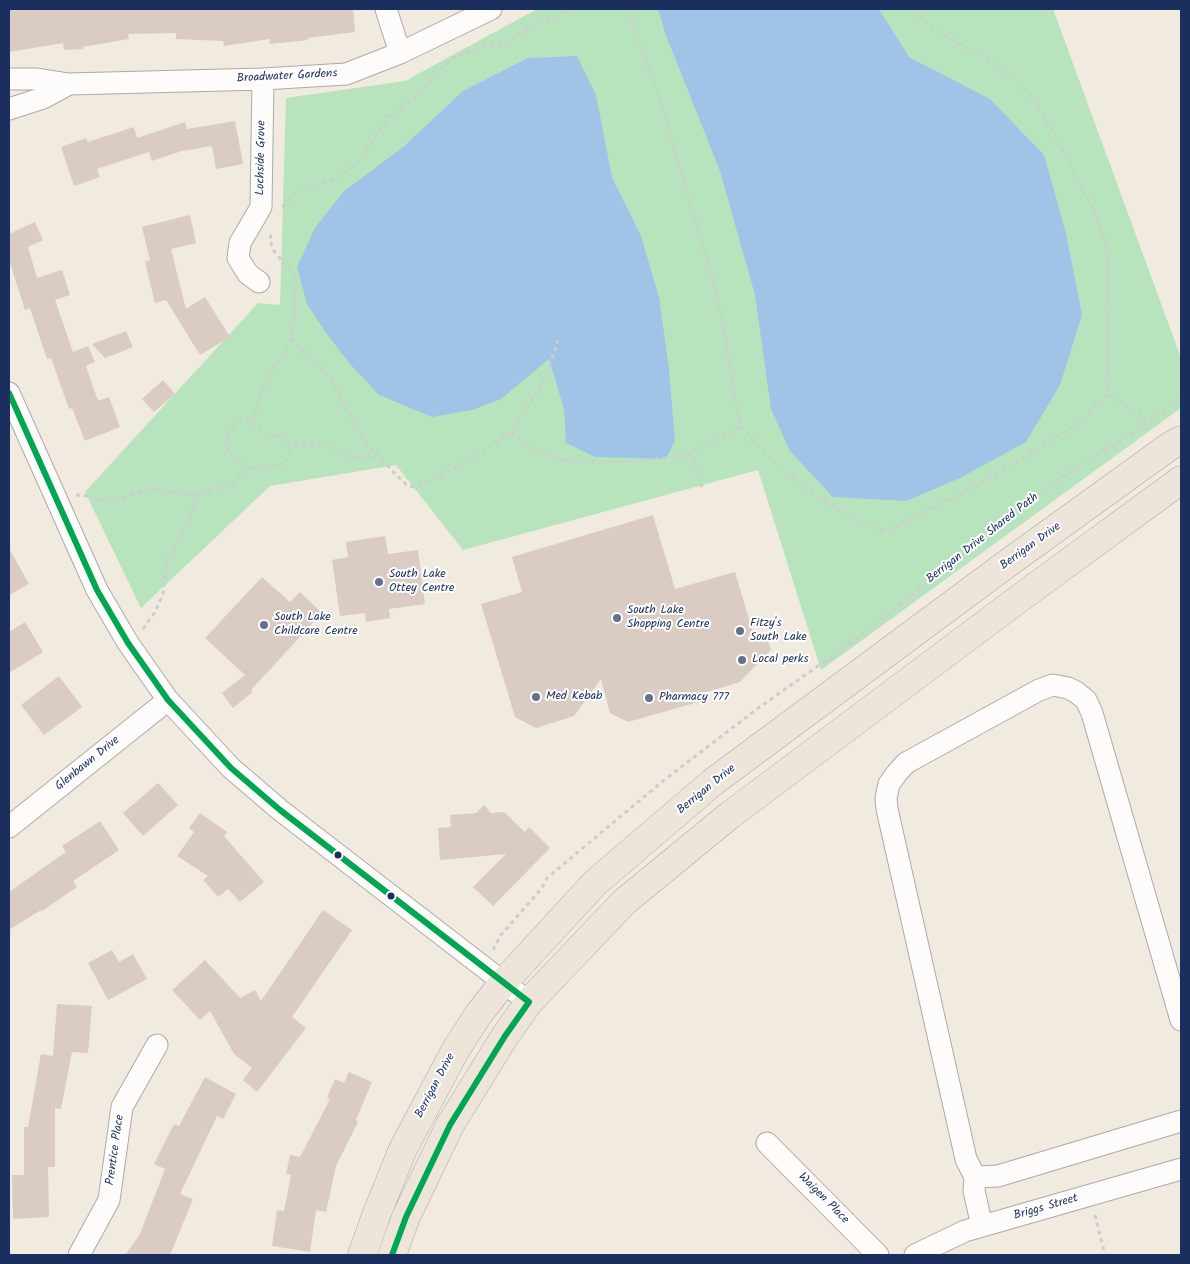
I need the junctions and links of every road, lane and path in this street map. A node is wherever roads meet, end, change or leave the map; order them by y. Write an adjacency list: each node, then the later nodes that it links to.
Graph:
1 (386, 9): 6 (street)
2 (491, 9): 6 (street, Broadwater Gardens)
3 (566, 9): 11 (path)
4 (629, 9): 20 (path)
5 (914, 9): 16 (path)
6 (400, 53): 8 (street, Broadwater Gardens)
7 (9, 79): 9 (street, Broadwater Gardens)
8 (263, 79): 9 (street, Broadwater Gardens); 11 (street, Lochside Grove)
9 (69, 84): 10 (street, Broadwater Gardens)
10 (9, 109)
11 (268, 211): 12 (street, Lochside Grove); 14 (path)
12 (259, 282)
13 (558, 337): 21 (path)
14 (291, 339): 18 (path); 25 (path)
15 (9, 393): 31 (street)
16 (1108, 394): 19 (path); 20 (path)
17 (1181, 397): 19 (path, Berrigan Drive Shared Path)
18 (252, 421): 23 (path); 26 (path)
19 (1147, 424): 36 (path, Berrigan Drive Shared Path)
20 (743, 427): 24 (path)
21 (511, 432): 24 (path); 25 (path)
22 (1181, 440): 33 (main road, Berrigan Drive)
23 (290, 442): 25 (path); 26 (path)
24 (691, 453): 28 (path)
25 (380, 458)
26 (250, 468): 29 (path)
27 (1181, 480): 34 (main road)
28 (702, 487)
29 (196, 495): 30 (path); 31 (path)
30 (71, 497)
31 (128, 643): 32 (street)
32 (168, 700): 35 (street, Glenbawn Drive); 37 (street)
33 (805, 715): 34 (main road); 37 (main road, Berrigan Drive)
34 (827, 743): 38 (main road)
35 (9, 827)
36 (496, 947)
37 (503, 983): 38 (street); 48 (main road, Berrigan Drive)
38 (529, 1002): 49 (main road)
39 (1181, 1020): 44 (street)
40 (157, 1046): 47 (street, Prentice Place)
41 (1181, 1121): 44 (street)
42 (767, 1143): 50 (street, Waigen Place)
43 (1181, 1168): 45 (street, Briggs Street)
44 (975, 1177): 46 (street)
45 (1090, 1195): 46 (street, Briggs Street); 52 (path)
46 (982, 1226): 51 (street, Briggs Street)
47 (79, 1255)
48 (362, 1255)
49 (392, 1255)
50 (878, 1255)
51 (915, 1255)
52 (1105, 1255)

